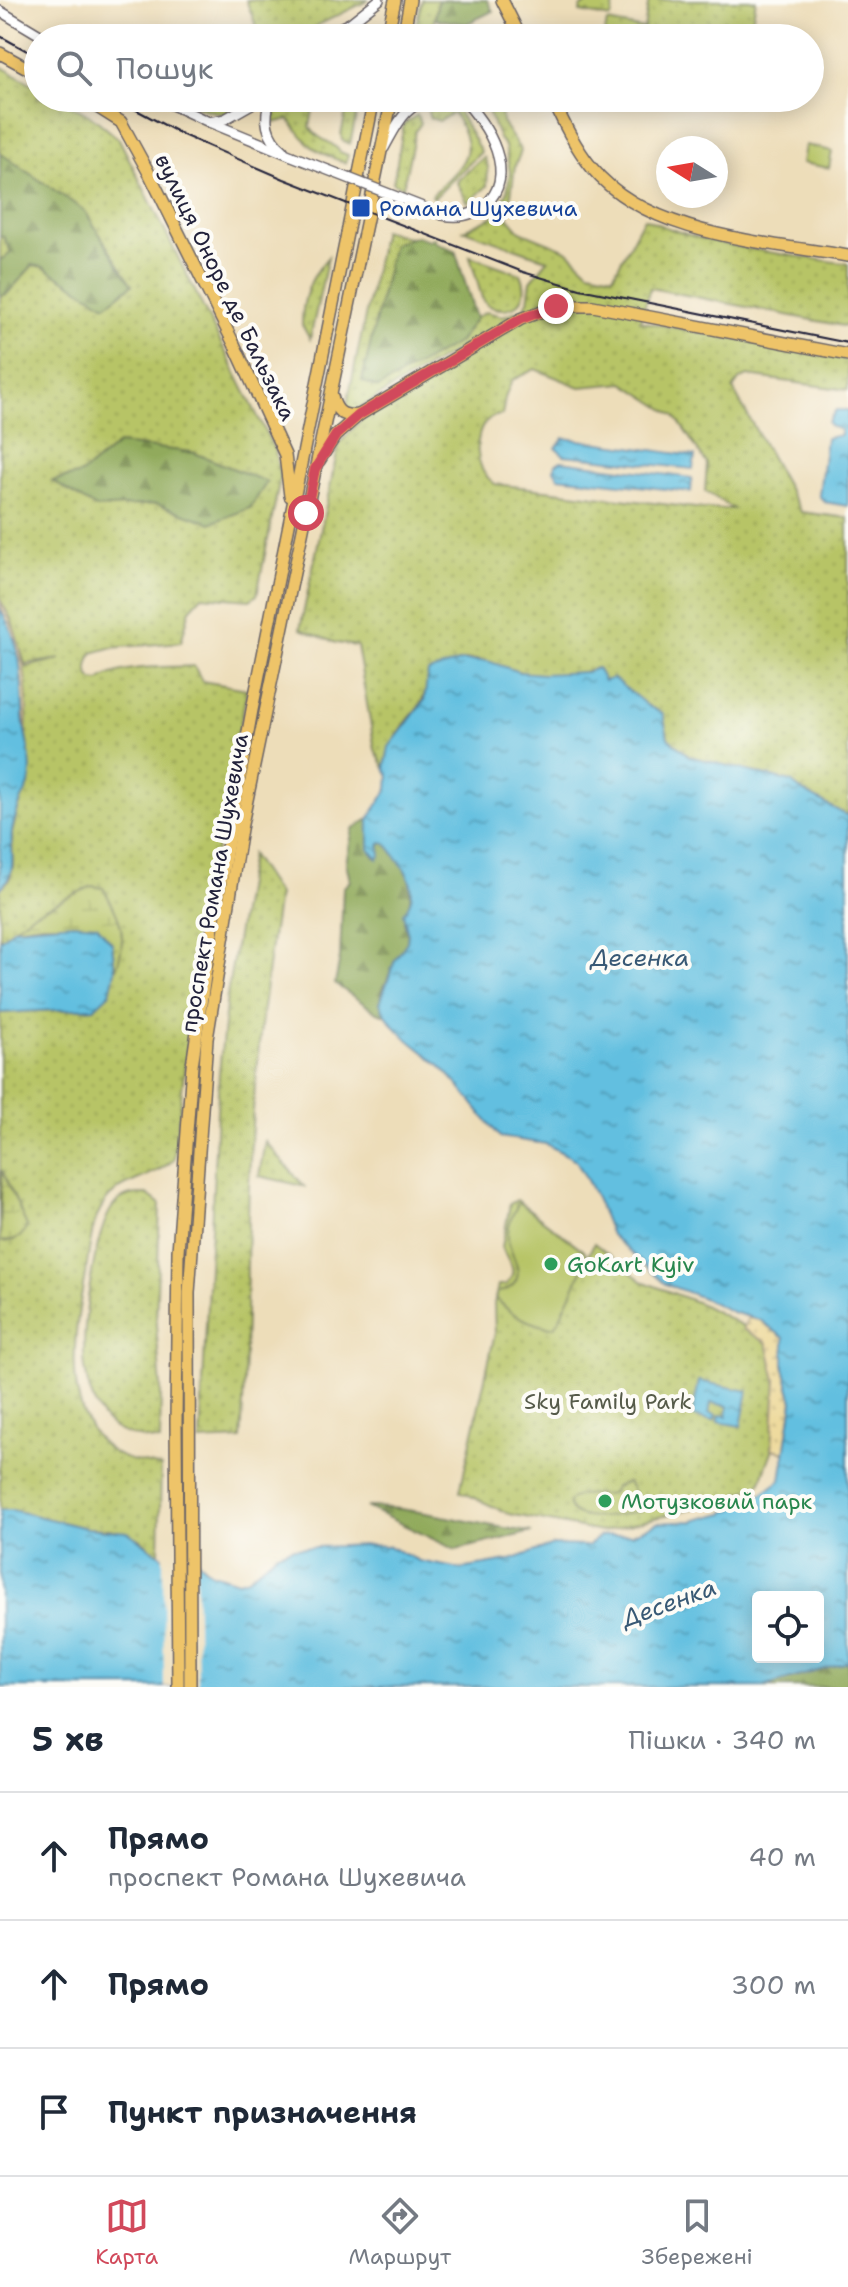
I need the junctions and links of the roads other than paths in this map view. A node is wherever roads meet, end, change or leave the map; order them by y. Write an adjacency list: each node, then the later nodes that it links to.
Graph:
1 (379, 0): 6 (street)
2 (395, 0): 7 (main road)
3 (410, 0): 8 (main road)
4 (502, 0): 9 (main road)
5 (0, 11): 10 (street)
6 (348, 24)
7 (390, 24)
8 (406, 24)
9 (514, 24)
10 (24, 25)
11 (0, 53): 12 (main road)
12 (24, 66)
13 (105, 112): 30 (main road, вулиця Оноре де Бальзака)
14 (187, 112): 22 (street)
15 (237, 112): 22 (street)
16 (267, 112): 24 (street)
17 (371, 112): 30 (main road, проспект Романа Шухевича)
18 (389, 112): 23 (main road, проспект Романа Шухевича)
19 (406, 112): 23 (street)
20 (474, 112): 24 (street, bridge)
21 (560, 112): 25 (main road)
22 (209, 122): 24 (street)
23 (382, 151): 27 (main road, проспект Романа Шухевича)
24 (292, 156)
25 (848, 256)
26 (848, 355): 28 (main road)
27 (331, 389): 28 (main road); 29 (main road, проспект Романа Шухевича)
28 (359, 415): 29 (main road)
29 (315, 469): 31 (main road, проспект Романа Шухевича)
30 (290, 517): 31 (main road, проспект Романа Шухевича)
31 (182, 1421): 32 (main road, проспект Романа Шухевича); 33 (main road, проспект Романа Шухевича)
32 (178, 1687)
33 (190, 1687)

